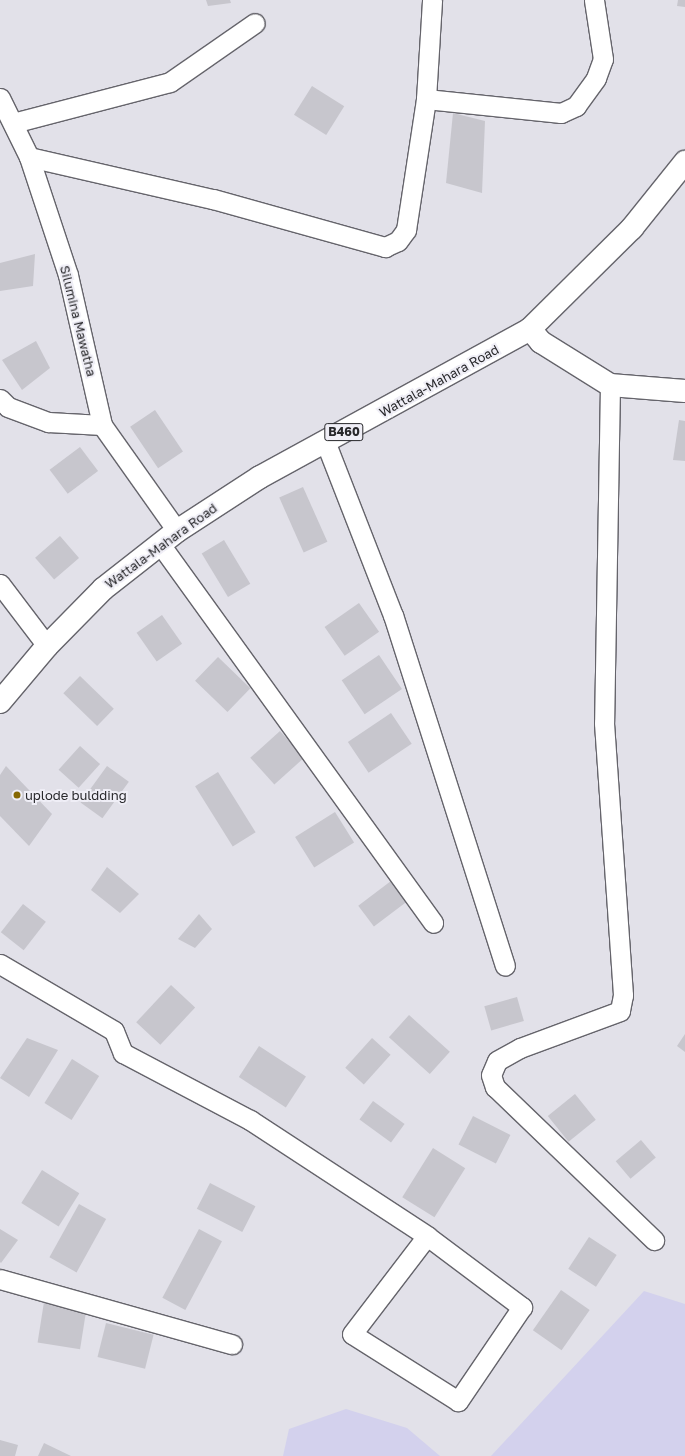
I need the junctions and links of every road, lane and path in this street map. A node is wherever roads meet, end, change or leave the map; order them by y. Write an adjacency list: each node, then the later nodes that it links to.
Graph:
1 (432, 0): 5 (street)
2 (594, 0): 5 (street)
3 (255, 23): 6 (street)
4 (0, 98): 6 (street, Silumina Mawatha)
5 (426, 99): 7 (street)
6 (13, 123): 7 (street, Silumina Mawatha)
7 (29, 158): 13 (street, Silumina Mawatha)
8 (685, 162): 9 (main road, Wattala-Mahara Road / B460)
9 (530, 330): 10 (main road); 14 (main road, Wattala-Mahara Road / B460)
10 (610, 385): 11 (main road); 24 (street)
11 (685, 391)
12 (0, 400): 13 (street)
13 (102, 425): 15 (street, Silumina Mawatha)
14 (325, 441): 15 (main road, Wattala-Mahara Road / B460); 22 (street)
15 (177, 531): 16 (main road, Wattala-Mahara Road / B460)
16 (160, 544): 18 (main road, Wattala-Mahara Road / B460); 20 (street)
17 (0, 584): 18 (street)
18 (47, 646): 19 (main road, Wattala-Mahara Road / B460)
19 (0, 702)
20 (433, 923)
21 (0, 964): 23 (street)
22 (504, 966)
23 (427, 1236): 23 (street)
24 (654, 1240)
25 (0, 1279): 26 (street)
26 (232, 1344)

